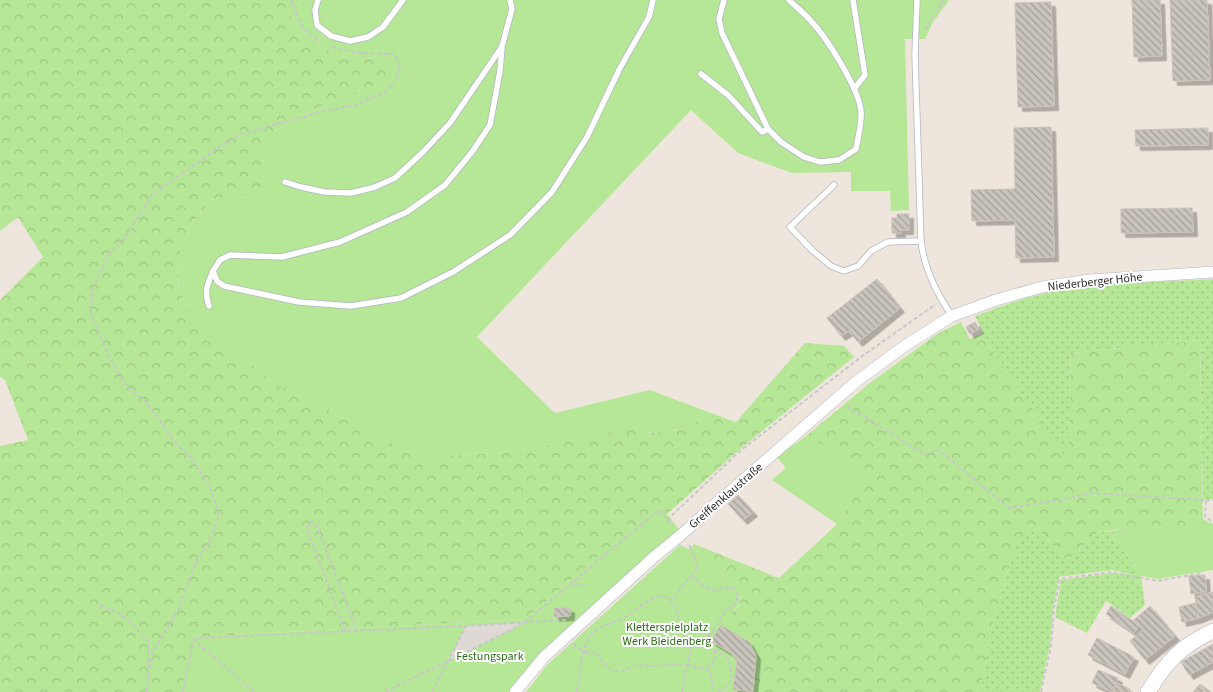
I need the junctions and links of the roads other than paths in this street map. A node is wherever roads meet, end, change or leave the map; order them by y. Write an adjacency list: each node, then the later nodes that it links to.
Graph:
1 (318, 0): 2 (lane)
2 (403, 0)
3 (510, 0): 10 (lane)
4 (653, 0): 17 (lane)
5 (724, 0): 13 (lane)
6 (789, 0): 9 (lane)
7 (853, 0): 12 (lane)
8 (917, 0): 16 (lane)
9 (794, 2): 12 (lane)
10 (502, 46): 14 (lane); 17 (lane)
11 (701, 74): 13 (lane)
12 (854, 89): 13 (lane)
13 (768, 129)
14 (285, 182)
15 (834, 185): 16 (lane)
16 (921, 241): 20 (lane)
17 (213, 271): 19 (lane)
18 (1213, 272): 20 (street, Niederberger Höhe)
19 (209, 306)
20 (952, 316): 22 (street, Greiffenklaustraße)
21 (1213, 631): 23 (main road)
22 (515, 692)
23 (1148, 692)

